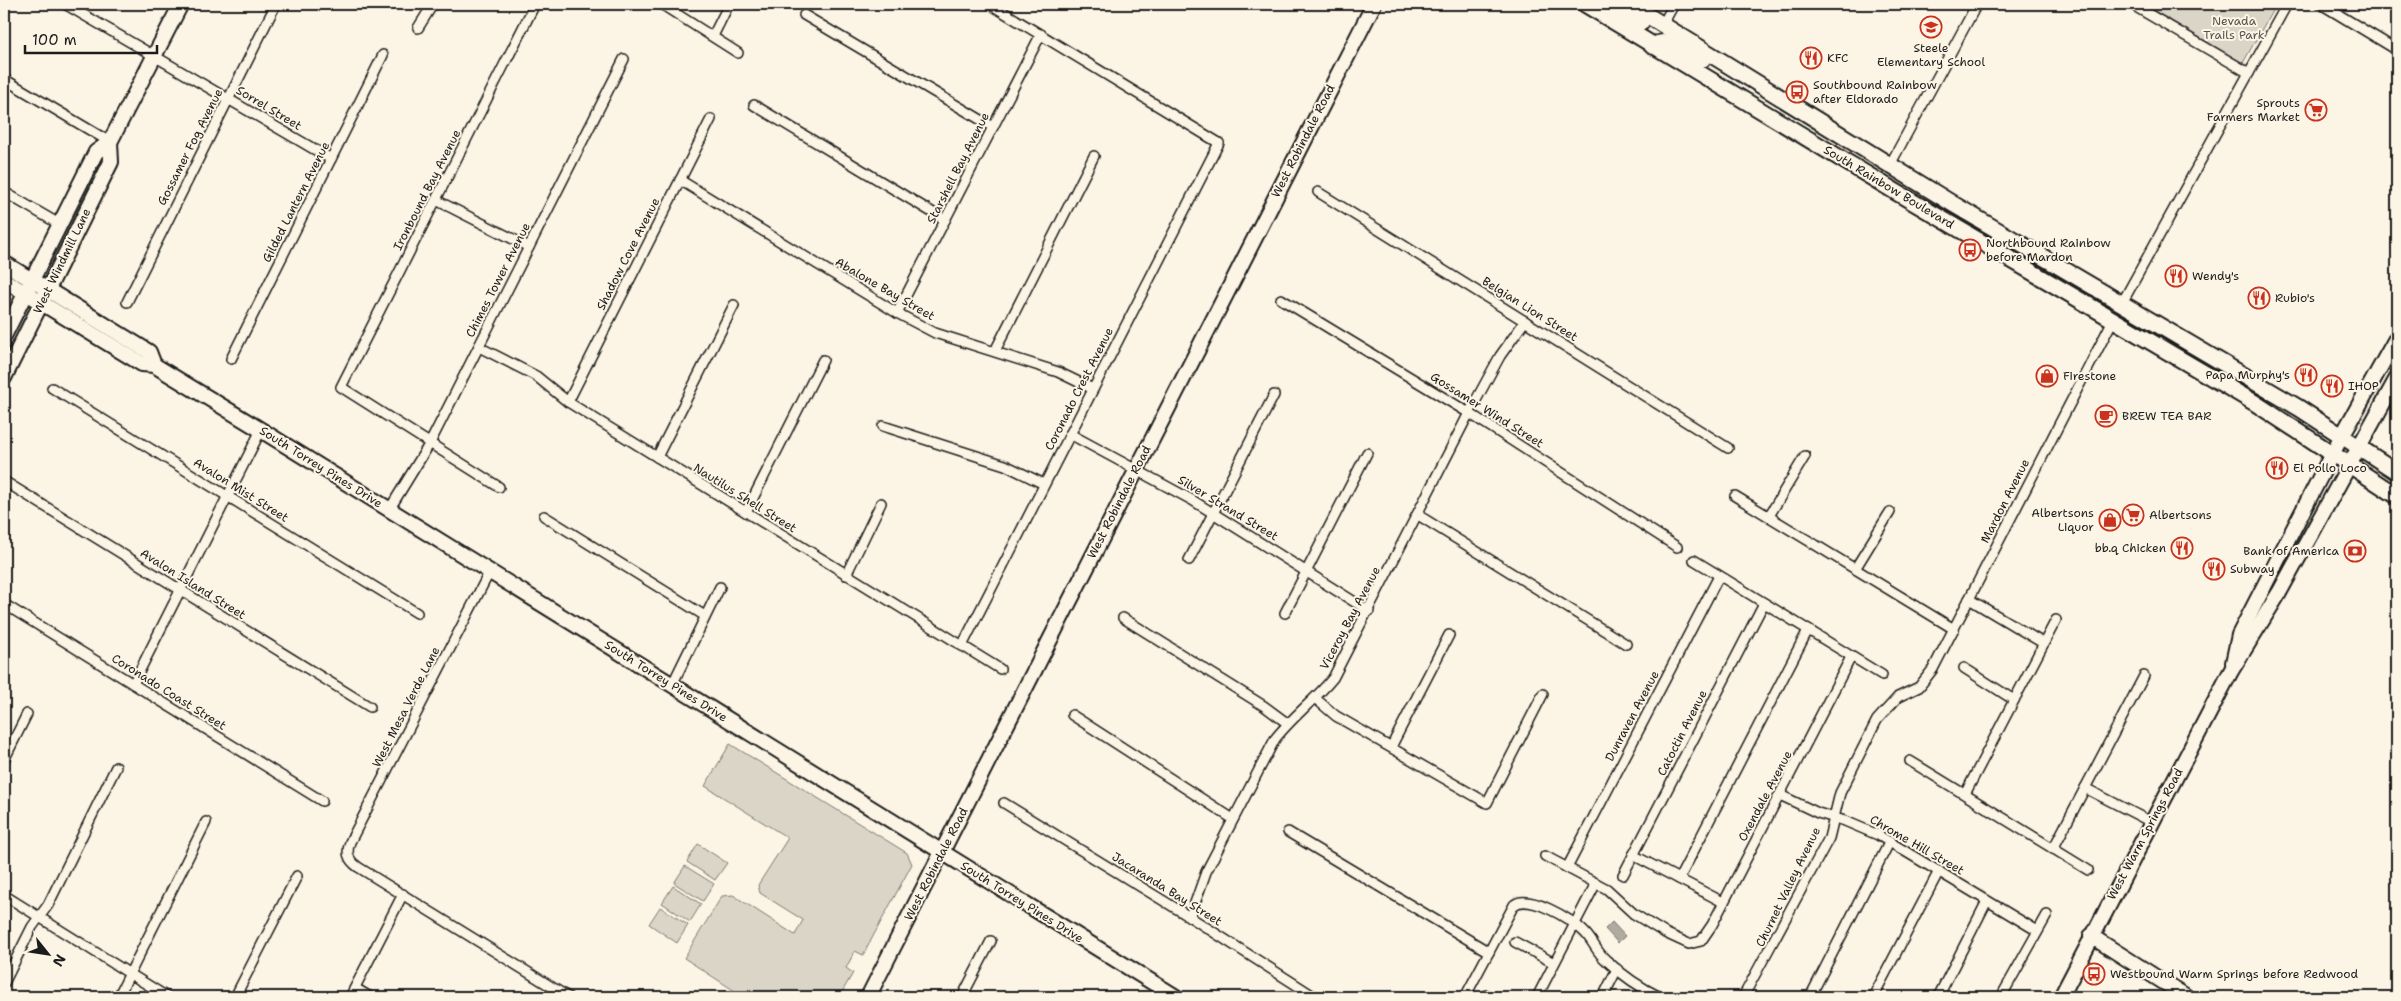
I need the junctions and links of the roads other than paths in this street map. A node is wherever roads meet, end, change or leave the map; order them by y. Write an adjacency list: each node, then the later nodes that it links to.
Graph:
1 (65, 4): 25 (street, Sorrel Street)
2 (181, 4): 25 (main road, West Windmill Lane)
3 (276, 4): 31 (street, Gossamer Fog Avenue)
4 (433, 4): 19 (street)
5 (535, 4): 44 (street, Ironbound Bay Avenue)
6 (661, 4): 21 (street)
7 (729, 4): 21 (street)
8 (990, 4): 20 (street)
9 (1629, 4): 18 (main road, South Rainbow Boulevard)
10 (1674, 4): 18 (street)
11 (1977, 4): 39 (street)
12 (2131, 4): 29 (street)
13 (2287, 4): 29 (street)
14 (2321, 4): 23 (street)
15 (1373, 5): 90 (main road, West Robindale Road)
16 (1587, 5): 18 (main road); 22 (main road, South Rainbow Boulevard)
17 (804, 15): 34 (street)
18 (1663, 24): 28 (main road, South Rainbow Boulevard)
19 (418, 28)
20 (1041, 34): 34 (street, Starshell Bay Avenue); 74 (street, Coronado Crest Avenue)
21 (712, 36): 24 (street)
22 (1652, 46): 28 (main road); 36 (main road, South Rainbow Boulevard)
23 (2397, 50)
24 (738, 53)
25 (154, 54): 31 (street, Sorrel Street); 35 (main road, West Windmill Lane)
26 (383, 55): 38 (street, Gilded Lantern Avenue)
27 (624, 59): 48 (street, Chimes Tower Avenue)
28 (1721, 60): 39 (main road, South Rainbow Boulevard)
29 (2249, 73): 58 (street)
30 (4, 79): 35 (street)
31 (229, 98): 38 (street, Sorrel Street); 56 (street, Gossamer Fog Avenue)
32 (754, 105): 46 (street)
33 (711, 119): 40 (street, Shadow Cove Avenue)
34 (993, 127): 46 (street, Starshell Bay Avenue)
35 (110, 142): 47 (main road, West Windmill Lane); 53 (main road, West Windmill Lane)
36 (1830, 152): 39 (main road); 43 (main road, South Rainbow Boulevard)
37 (1094, 156): 67 (street)
38 (331, 159): 68 (street, Gilded Lantern Avenue)
39 (1890, 163): 45 (main road, South Rainbow Boulevard)
40 (680, 180): 60 (street, Abalone Bay Street); 76 (street, Shadow Cove Avenue)
41 (4, 192): 47 (street)
42 (1318, 192): 62 (street, Belgian Lion Street)
43 (1896, 192): 45 (main road); 50 (main road, South Rainbow Boulevard)
44 (436, 200): 48 (street); 82 (street, Ironbound Bay Avenue)
45 (1953, 204): 58 (main road, South Rainbow Boulevard)
46 (945, 220): 60 (street, Starshell Bay Avenue)
47 (59, 224): 52 (main road, West Windmill Lane)
48 (529, 247): 66 (street, Chimes Tower Avenue)
49 (4, 263): 52 (main road, South Torrey Pines Drive)
50 (2038, 275): 58 (main road); 61 (main road, South Rainbow Boulevard)
51 (4, 280): 54 (main road, South Torrey Pines Drive)
52 (32, 280): 53 (main road, South Torrey Pines Drive); 54 (main road, West Windmill Lane)
53 (48, 289): 57 (main road, West Windmill Lane); 70 (main road, South Torrey Pines Drive)
54 (25, 293): 57 (main road, South Torrey Pines Drive); 63 (main road, West Windmill Lane)
55 (1281, 299): 77 (street, Gossamer Wind Street)
56 (127, 302)
57 (42, 303): 70 (main road, South Torrey Pines Drive); 71 (main road, West Windmill Lane)
58 (2122, 303): 65 (main road, South Rainbow Boulevard)
59 (734, 305): 88 (street)
60 (897, 313): 67 (street, Abalone Bay Street)
61 (2113, 320): 65 (main road); 85 (main road, South Rainbow Boulevard); 117 (street, Mardon Avenue)
62 (1525, 321): 77 (street, Viceroy Bay Avenue); 84 (street, Belgian Lion Street)
63 (4, 336)
64 (2397, 337): 81 (main road, West Warm Springs Road)
65 (2193, 345): 81 (main road, South Rainbow Boulevard)
66 (479, 347): 76 (street, Nautilus Shell Street); 82 (street, Chimes Tower Avenue)
67 (994, 351): 74 (street, Abalone Bay Street)
68 (230, 359)
69 (823, 360): 100 (street)
70 (154, 365): 79 (main road, South Torrey Pines Drive)
71 (4, 378)
72 (2397, 378): 83 (main road, West Warm Springs Road)
73 (52, 388): 95 (street, Avalon Mist Street)
74 (1093, 389): 80 (street, Coronado Crest Avenue)
75 (1274, 395): 102 (street)
76 (568, 402): 88 (street, Nautilus Shell Street)
77 (1470, 413): 103 (street, Viceroy Bay Avenue); 106 (street, Gossamer Wind Street)
78 (883, 426): 93 (street)
79 (261, 430): 95 (street); 99 (main road, South Torrey Pines Drive)
80 (1070, 434): 90 (street, Silver Strand Street); 93 (street, Coronado Crest Avenue)
81 (2342, 435): 83 (main road, South Rainbow Boulevard); 85 (main road, West Warm Springs Road)
82 (430, 443): 94 (street); 99 (street, Chimes Tower Avenue)
83 (2359, 447): 89 (main road, West Warm Springs Road); 91 (main road, South Rainbow Boulevard)
84 (1728, 448)
85 (2333, 452): 89 (main road, South Rainbow Boulevard); 112 (main road, West Warm Springs Road)
86 (1367, 453): 110 (street)
87 (1806, 456): 105 (street)
88 (656, 457): 100 (street, Nautilus Shell Street)
89 (2350, 463): 97 (main road, South Rainbow Boulevard); 130 (main road, West Warm Springs Road)
90 (1136, 468): 102 (street, Silver Strand Street); 165 (main road, West Robindale Road)
91 (2397, 472)
92 (4, 482): 116 (street, Avalon Island Street)
93 (1044, 484): 132 (street, Coronado Crest Avenue)
94 (499, 486)
95 (226, 496): 116 (street); 121 (street, Avalon Mist Street)
96 (1735, 496): 105 (street)
97 (2397, 496)
98 (881, 503): 113 (street)
99 (389, 510): 111 (main road, South Torrey Pines Drive)
100 (746, 512): 113 (street, Nautilus Shell Street)
101 (1890, 512): 109 (street)
102 (1213, 514): 107 (street); 110 (street, Silver Strand Street)
103 (1418, 515): 120 (street, Viceroy Bay Avenue); 131 (street)
104 (544, 516): 123 (street)
105 (1768, 516): 109 (street)
106 (1677, 547)
107 (1189, 560)
108 (1694, 560): 114 (street)
109 (1855, 569): 126 (street)
110 (1307, 570): 120 (street, Silver Strand Street); 122 (street)
111 (490, 571): 140 (main road, South Torrey Pines Drive); 176 (street, West Mesa Verde Lane)
112 (2270, 573): 130 (main road); 136 (main road, West Warm Springs Road)
113 (846, 575): 132 (street, Nautilus Shell Street)
114 (1720, 576): 118 (street); 168 (street, Dunraven Avenue)
115 (720, 587): 123 (street)
116 (180, 590): 139 (street); 145 (street, Avalon Island Street)
117 (1969, 599): 126 (street, Mardon Avenue); 129 (street)
118 (1764, 603): 127 (street); 166 (street, Catoctin Avenue)
119 (4, 604): 139 (street, Coronado Coast Street)
120 (1369, 610): 143 (street, Viceroy Bay Avenue)
121 (417, 613)
122 (1285, 613)
123 (705, 616): 140 (street)
124 (1123, 618): 148 (street)
125 (2056, 620): 129 (street)
126 (1954, 629): 141 (street, Mardon Avenue)
127 (1808, 630): 133 (street); 173 (street)
128 (1449, 635): 149 (street)
129 (2044, 643): 144 (street)
130 (2249, 643): 136 (main road, West Warm Springs Road)
131 (1626, 644)
132 (962, 646): 135 (street, Nautilus Shell Street)
133 (1851, 657): 137 (street); 155 (street, Oxendale Avenue)
134 (1964, 668): 144 (street)
135 (1000, 670)
136 (2231, 671): 161 (main road, West Warm Springs Road)
137 (1882, 676)
138 (2144, 676): 153 (street)
139 (133, 684): 156 (street, Coronado Coast Street)
140 (672, 685): 165 (main road, South Torrey Pines Drive)
141 (1914, 690): 158 (street, Churnet Valley Avenue)
142 (1543, 694): 149 (street)
143 (1316, 698): 148 (street, Viceroy Bay Avenue); 149 (street)
144 (2014, 700): 154 (street)
145 (370, 707)
146 (27, 714): 150 (street)
147 (1072, 715): 159 (street)
148 (1287, 724): 159 (street, Viceroy Bay Avenue)
149 (1391, 747)
150 (4, 760)
151 (1910, 761): 154 (street)
152 (116, 767): 180 (street)
153 (2085, 788): 161 (street); 164 (street)
154 (1964, 794): 164 (street)
155 (1780, 795): 158 (street, Chrome Hill Street); 178 (street, Oxendale Avenue)
156 (322, 801)
157 (1004, 804): 181 (street, Jacaranda Bay Street)
158 (1833, 818): 163 (street, Chrome Hill Street); 207 (street, Churnet Valley Avenue)
159 (1233, 819): 181 (street, Viceroy Bay Avenue)
160 (206, 822): 190 (street)
161 (2151, 822): 184 (main road, West Warm Springs Road)
162 (1288, 832): 187 (street)
163 (1890, 841): 170 (street, Chrome Hill Street); 208 (street)
164 (2053, 849): 169 (street)
165 (942, 853): 199 (main road, West Robindale Road); 201 (main road, South Torrey Pines Drive)
166 (1633, 855): 171 (street, Catoctin Avenue); 173 (street)
167 (1544, 856): 168 (street)
168 (1567, 868): 174 (street)
169 (2088, 870)
170 (1939, 871): 177 (street, Chrome Hill Street); 209 (street)
171 (1623, 875)
172 (296, 876): 195 (street)
173 (1679, 879): 178 (street)
174 (1596, 883): 178 (street, Oxendale Avenue); 182 (street)
175 (4, 894): 180 (street)
176 (403, 894): 192 (street); 198 (street)
177 (1987, 901): 183 (street, Chrome Hill Street); 210 (street)
178 (1723, 902)
179 (2046, 915): 183 (street)
180 (39, 917): 190 (street); 191 (street)
181 (1190, 917): 202 (street, Jacaranda Bay Street)
182 (1574, 924): 187 (street); 188 (street); 189 (street)
183 (2036, 930): 211 (street)
184 (2091, 936): 212 (main road, West Warm Springs Road); 213 (main road)
185 (991, 941): 200 (street)
186 (1515, 942): 188 (street)
187 (1489, 952): 203 (street)
188 (1554, 963): 204 (street)
189 (1617, 969): 205 (street); 206 (street)
190 (130, 974): 193 (street); 194 (street)
191 (4, 983)
192 (355, 988): 196 (street); 197 (street)
193 (118, 997)
194 (167, 997)
195 (235, 997)
196 (350, 997)
197 (370, 997)
198 (568, 997)
199 (868, 997)
200 (962, 997)
201 (1176, 997)
202 (1315, 997)
203 (1465, 997)
204 (1537, 997)
205 (1603, 997)
206 (1660, 997)
207 (1744, 997)
208 (1810, 997)
209 (1873, 997)
210 (1938, 997)
211 (2001, 997)
212 (2061, 997)
213 (2187, 997)

